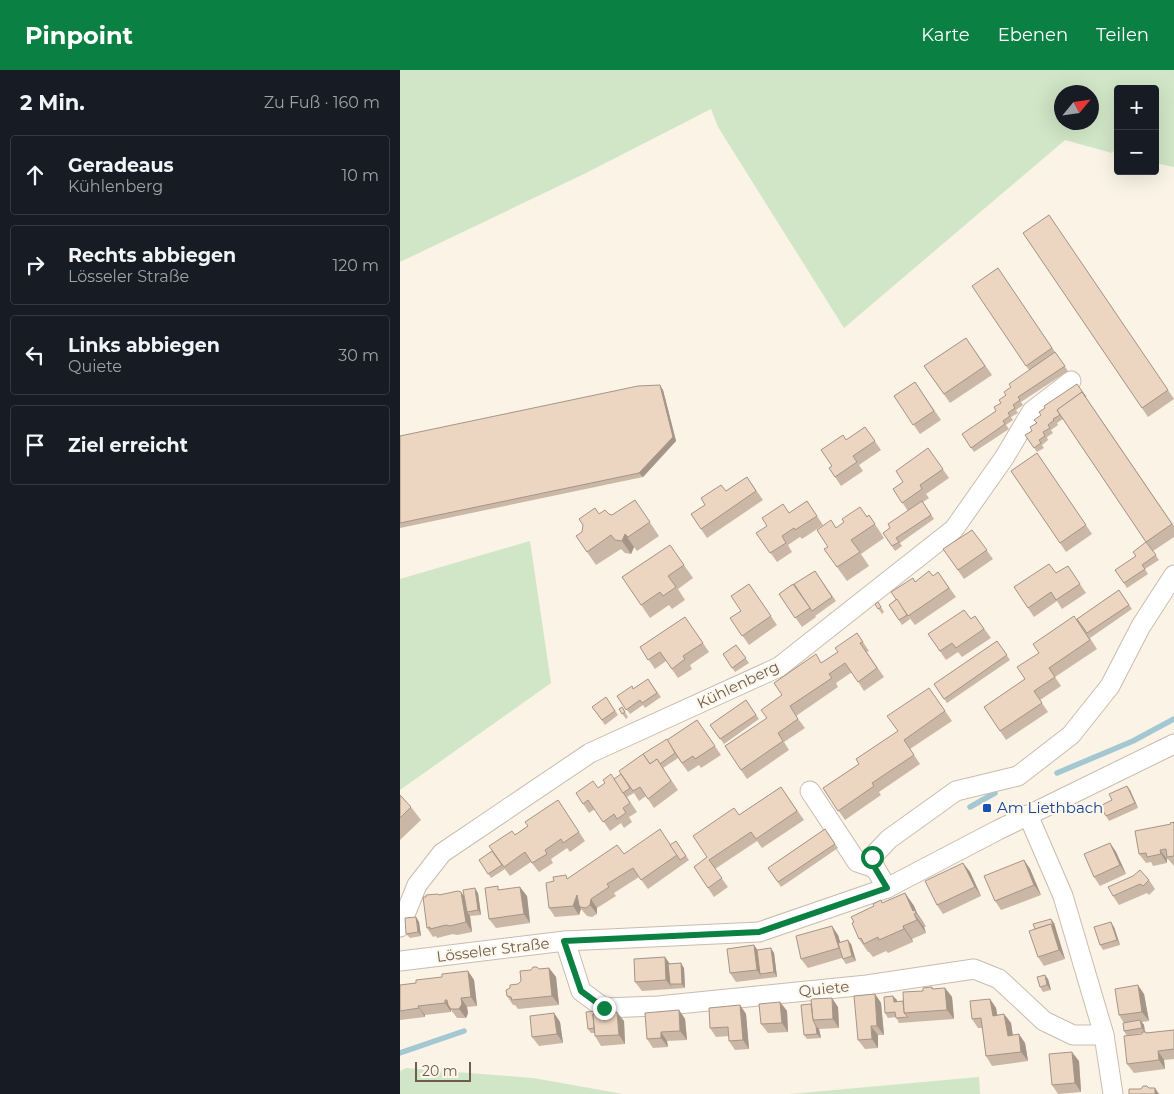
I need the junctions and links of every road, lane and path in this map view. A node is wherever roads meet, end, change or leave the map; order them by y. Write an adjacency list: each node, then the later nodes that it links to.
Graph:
1 (1071, 381): 8 (street, Kühlenberg)
2 (1174, 575): 6 (street)
3 (1174, 744): 5 (street, Lösseler Straße)
4 (810, 790): 6 (street)
5 (1028, 815): 7 (street, Lösseler Straße); 11 (street)
6 (875, 868): 7 (street)
7 (887, 888): 9 (street, Lösseler Straße)
8 (400, 927)
9 (564, 941): 10 (street, Lösseler Straße); 11 (street, Quiete)
10 (400, 961)
11 (1104, 1035): 12 (street)
12 (1112, 1094)

